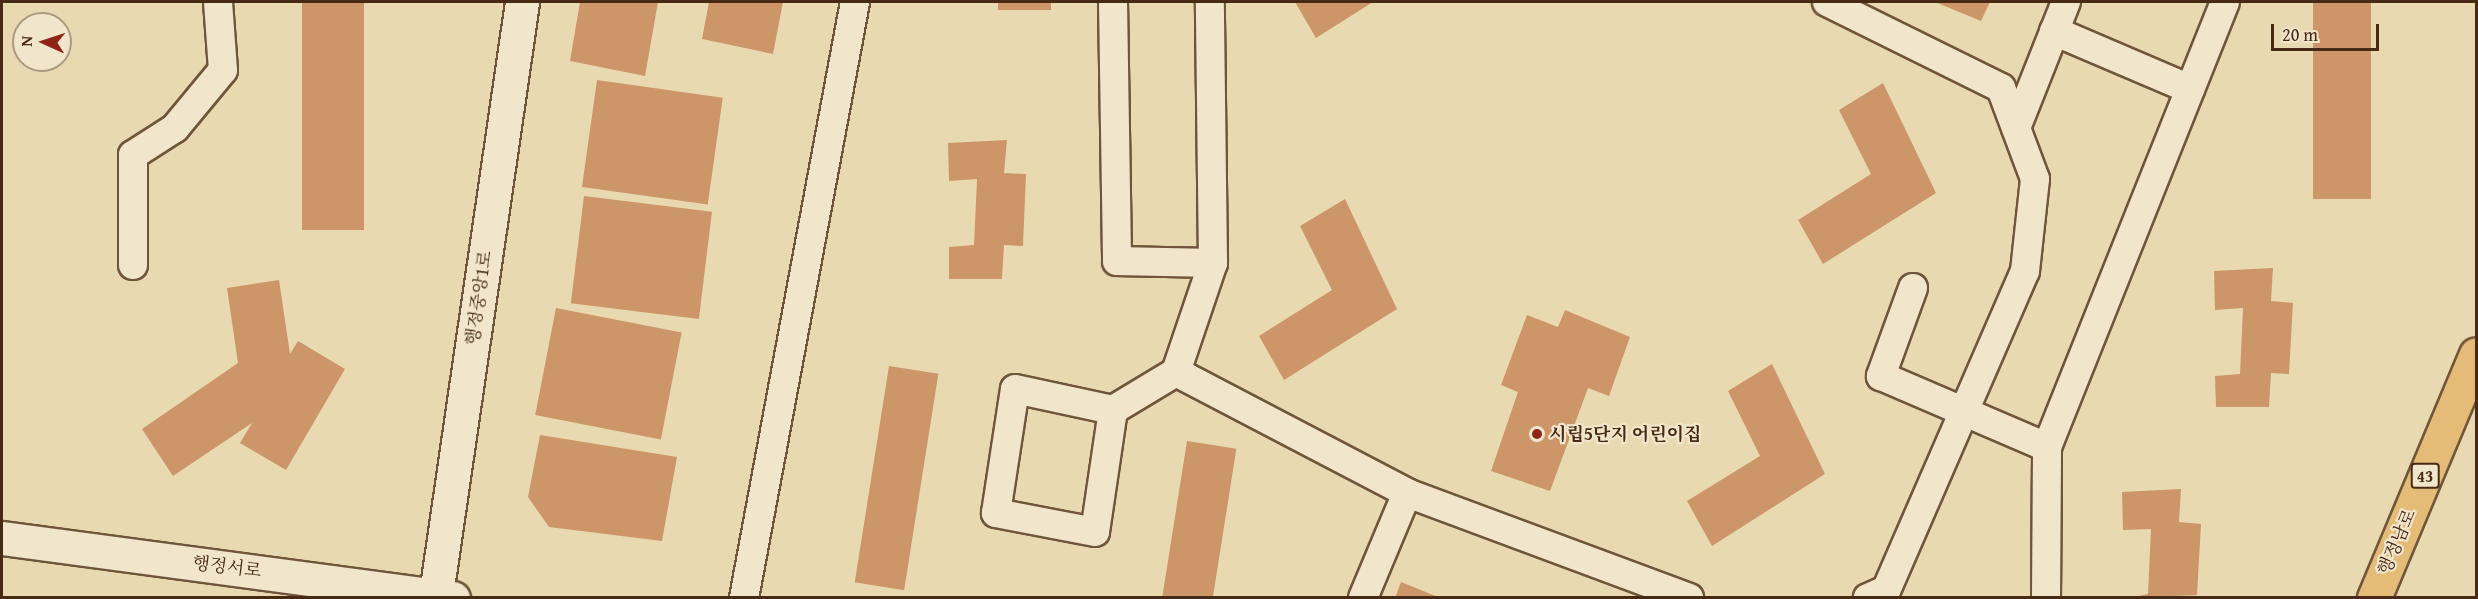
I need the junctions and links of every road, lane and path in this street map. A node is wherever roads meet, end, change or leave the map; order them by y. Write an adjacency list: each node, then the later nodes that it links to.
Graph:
1 (218, 2): 13 (street)
2 (522, 2): 22 (street, 행정중앙1로)
3 (855, 2): 23 (street)
4 (1113, 2): 12 (street)
5 (1210, 2): 12 (street)
6 (1827, 2): 11 (street)
7 (2066, 2): 9 (street)
8 (2225, 2): 10 (street)
9 (2054, 31): 10 (street); 11 (street)
10 (2190, 89): 19 (street)
11 (2016, 128): 18 (street)
12 (1213, 262): 16 (street)
13 (133, 265)
14 (1913, 288): 18 (street)
15 (2476, 354): 28 (main road, 행정남로 / 43)
16 (1176, 372): 17 (street); 20 (street)
17 (1113, 410): 17 (street)
18 (1964, 411): 19 (street); 26 (street)
19 (2047, 447): 27 (street)
20 (1407, 493): 24 (street); 25 (street)
21 (2, 538): 22 (street, 행정서로)
22 (442, 596)
23 (744, 597)
24 (1363, 597)
25 (1689, 597)
26 (1868, 597)
27 (2046, 597)
28 (2374, 597)

